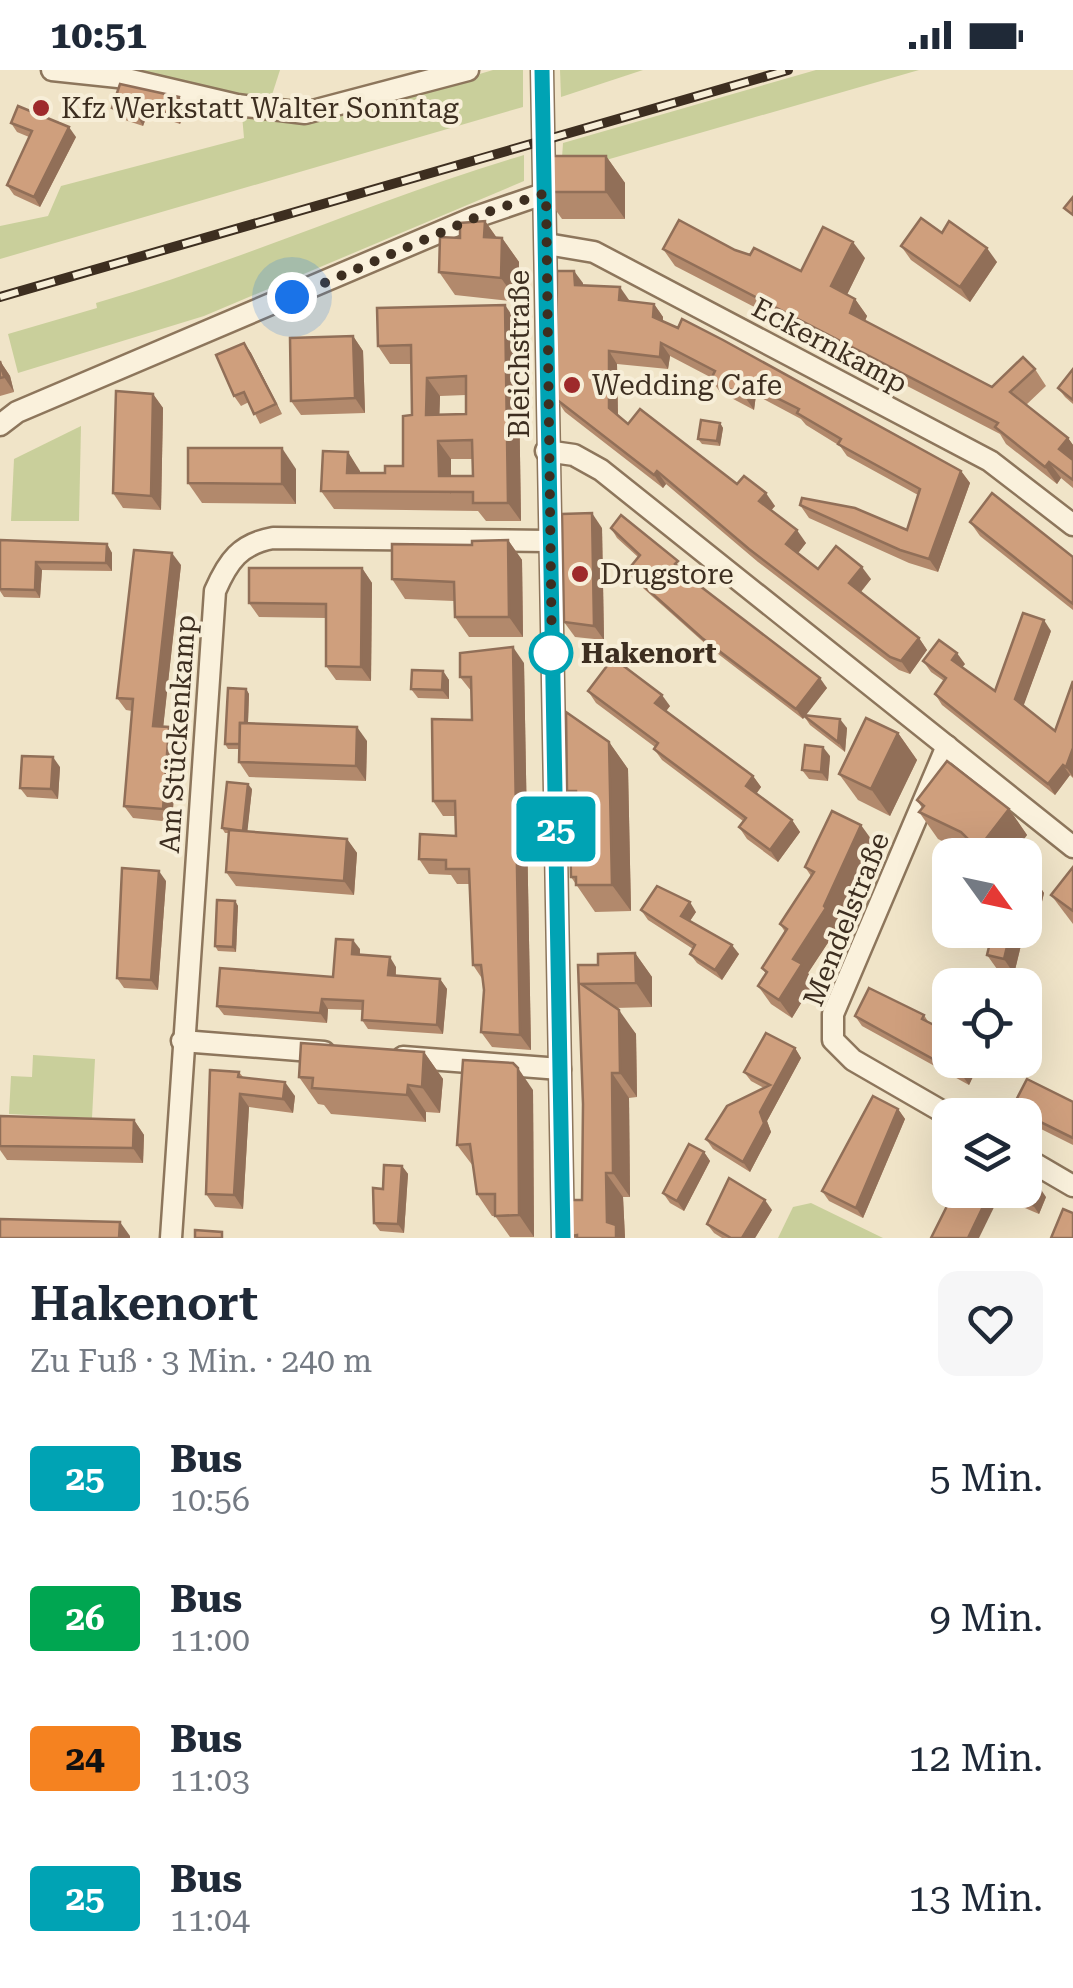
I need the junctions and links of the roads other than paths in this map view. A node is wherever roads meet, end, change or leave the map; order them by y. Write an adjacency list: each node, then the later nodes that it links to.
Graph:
1 (52, 70): 2 (street)
2 (468, 70)
3 (542, 70): 4 (street, Bleichstraße)
4 (546, 193): 5 (street, Bleichstraße); 6 (street)
5 (547, 244): 7 (street, Bleichstraße); 8 (street, Eckernkamp)
6 (0, 425)
7 (546, 451): 9 (street, Bleichstraße); 10 (street)
8 (1073, 525)
9 (547, 541): 12 (street, Am Stückenkamp); 15 (street, Bleichstraße)
10 (947, 746): 11 (street); 16 (street, Mendelstraße)
11 (1073, 847)
12 (182, 1041): 13 (street); 19 (street, Am Stückenkamp)
13 (341, 1053)
14 (381, 1056): 15 (street)
15 (560, 1069): 20 (street, Bleichstraße)
16 (932, 1106)
17 (1042, 1168): 18 (street)
18 (1073, 1186)
19 (170, 1238)
20 (564, 1238)

